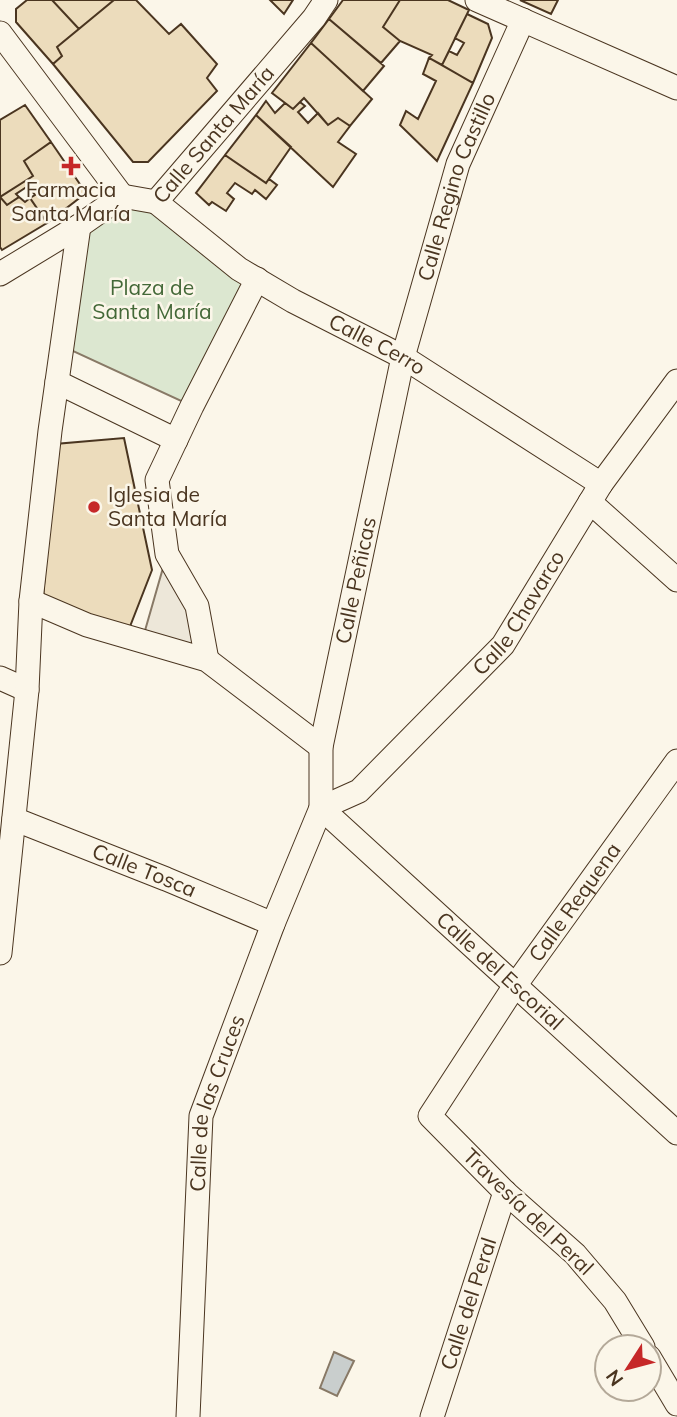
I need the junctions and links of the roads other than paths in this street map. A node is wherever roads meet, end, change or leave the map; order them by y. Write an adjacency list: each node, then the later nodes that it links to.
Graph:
1 (326, 0): 7 (street, Calle Santa María)
2 (477, 0): 3 (street)
3 (523, 20): 5 (street); 11 (street, Calle Regino Castillo)
4 (0, 33): 6 (street)
5 (677, 88)
6 (122, 196): 7 (street, Calle Santa María); 8 (street, Calle Santa María)
7 (156, 202): 10 (street, Calle Cerro)
8 (79, 226): 9 (street, Calle Santa María); 13 (street)
9 (0, 274)
10 (257, 279): 11 (street, Calle Cerro); 14 (street)
11 (403, 356): 15 (street, Calle Cerro); 21 (street, Calle Peñicas)
12 (677, 381): 15 (street, Calle Chavarco)
13 (57, 382): 14 (street); 17 (street)
14 (176, 440): 18 (street)
15 (596, 493): 16 (street, Calle Cerro); 23 (street, Calle Chavarco)
16 (677, 580)
17 (31, 601): 18 (street); 20 (street)
18 (207, 660): 21 (street)
19 (0, 678): 20 (street)
20 (27, 690): 24 (street)
21 (321, 747): 23 (street, Calle Peñicas)
22 (677, 761): 28 (street, Calle Requena)
23 (321, 808): 26 (street, Calle de las Cruces); 28 (street, Calle del Escorial)
24 (14, 819): 25 (street); 26 (street, Calle Tosca)
25 (4, 880): 27 (street)
26 (273, 924): 35 (street, Calle de las Cruces)
27 (0, 953)
28 (514, 987): 29 (street, Calle Requena); 30 (street, Calle del Escorial)
29 (430, 1116): 31 (street, Travesía del Peral)
30 (675, 1128)
31 (506, 1192): 32 (street, Travesía del Peral); 36 (street, Calle del Peral)
32 (634, 1333)
33 (663, 1380): 34 (street)
34 (677, 1404)
35 (188, 1417)
36 (432, 1417)

